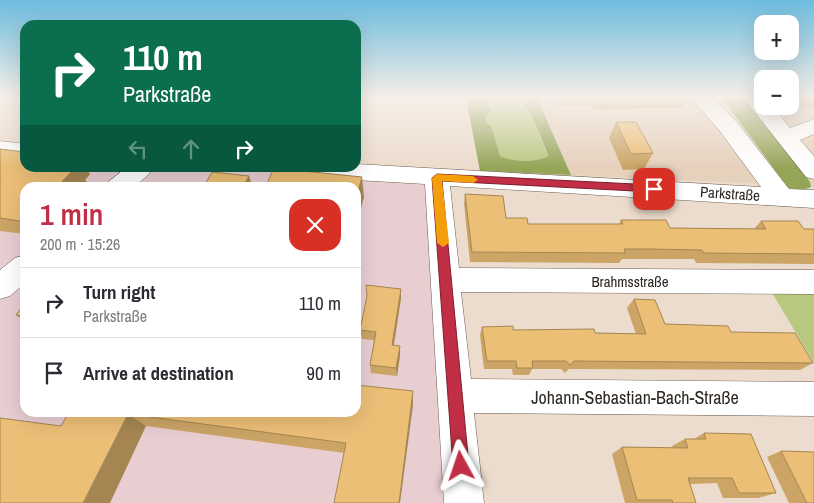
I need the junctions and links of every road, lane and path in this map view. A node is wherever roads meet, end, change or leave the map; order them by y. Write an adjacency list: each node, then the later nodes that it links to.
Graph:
1 (715, 121): 10 (street)
2 (774, 121): 6 (street)
3 (814, 126): 6 (street)
4 (0, 135): 5 (street)
5 (20, 137)
6 (787, 137): 11 (street)
7 (0, 148): 8 (street)
8 (20, 150)
9 (733, 163): 10 (street)
10 (756, 163): 16 (street)
11 (814, 171)
12 (136, 172): 15 (street)
13 (346, 172): 14 (street, Parkstraße)
14 (437, 178): 16 (street, Parkstraße); 18 (street)
15 (124, 182)
16 (782, 197): 17 (street, Parkstraße)
17 (814, 199)
18 (447, 280): 19 (street, Brahmsstraße); 20 (street)
19 (814, 282)
20 (455, 396): 21 (street, Johann-Sebastian-Bach-Straße); 22 (street)
21 (814, 399)
22 (464, 503)

